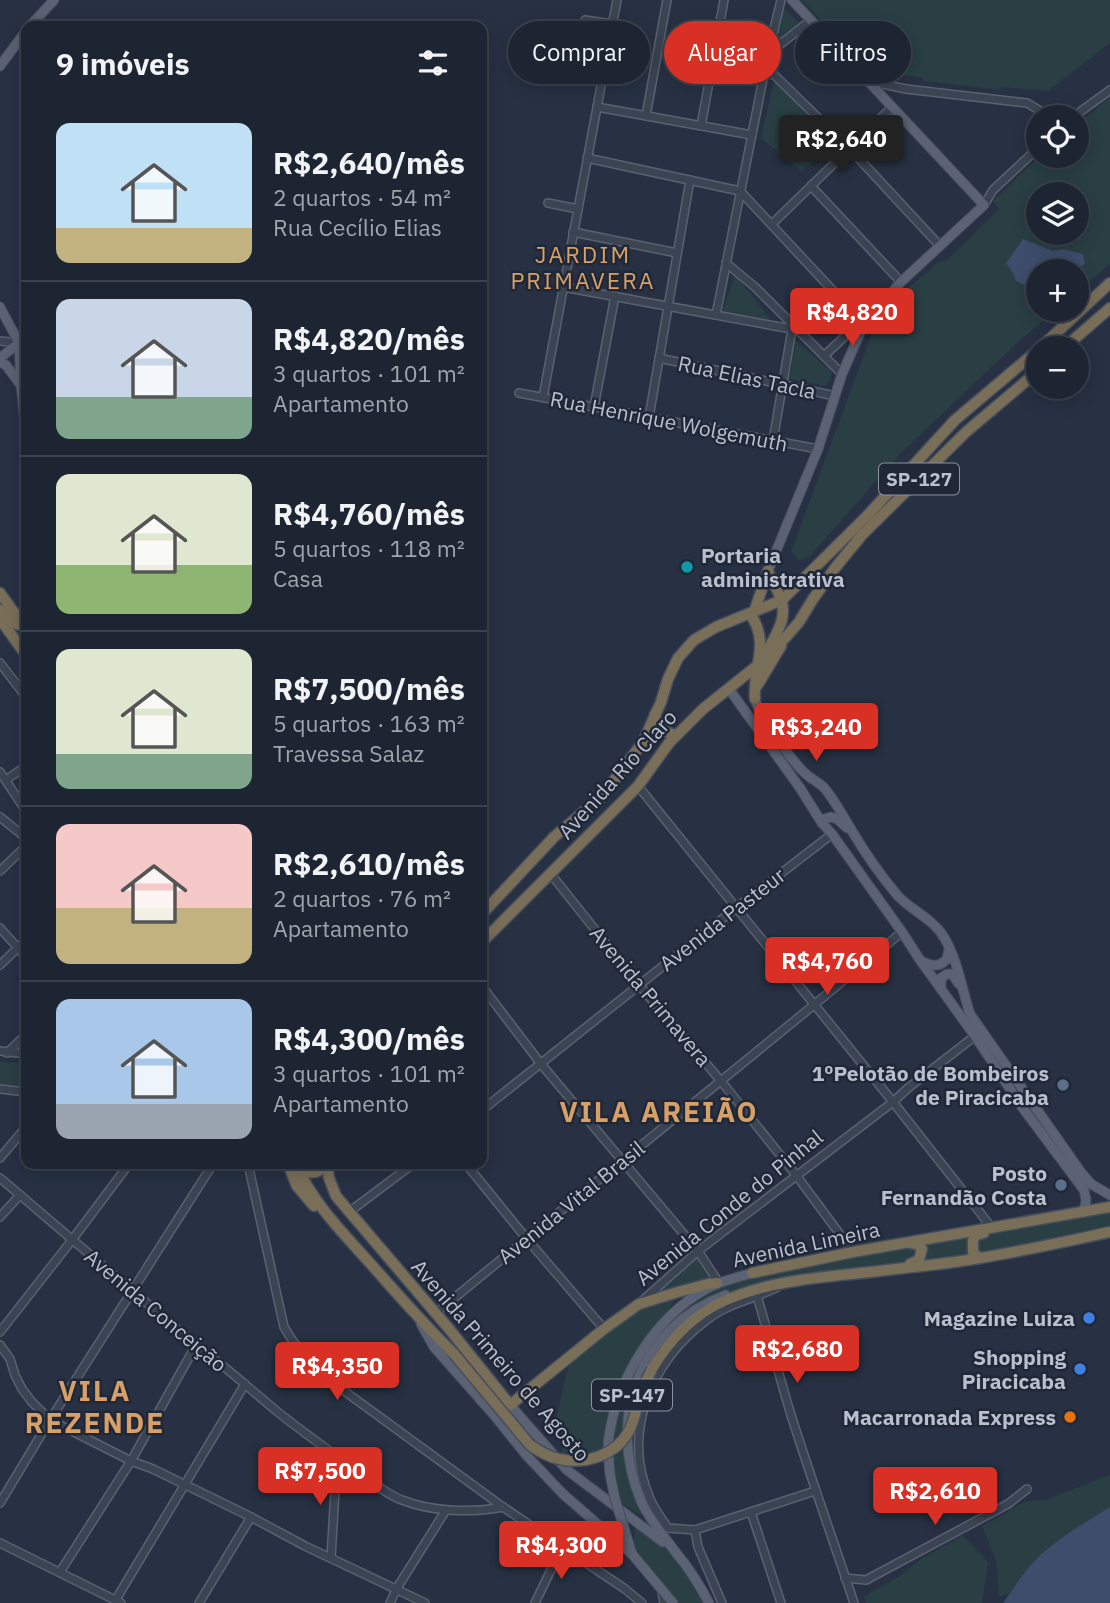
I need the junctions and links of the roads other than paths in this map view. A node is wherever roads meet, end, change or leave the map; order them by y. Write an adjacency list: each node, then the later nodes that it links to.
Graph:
1 (54, 0): 9 (main road)
2 (617, 0): 11 (street)
3 (667, 0): 26 (street)
4 (724, 0): 27 (street)
5 (781, 0): 12 (street)
6 (792, 0): 8 (main road)
7 (585, 20): 10 (street)
8 (811, 20): 14 (street)
9 (35, 21)
10 (592, 21)
11 (613, 21)
12 (776, 21)
13 (21, 38): 15 (main road)
14 (781, 44)
15 (0, 66)
16 (781, 82): 29 (street)
17 (601, 84): 24 (street)
18 (762, 84): 28 (street)
19 (870, 84): 25 (main road)
20 (882, 84): 22 (street)
21 (1110, 90): 23 (street)
22 (1030, 105)
23 (1089, 105)
24 (597, 107): 26 (street); 30 (street)
25 (892, 107): 29 (street); 36 (main road)
26 (646, 116): 27 (street)
27 (701, 126): 28 (street)
28 (752, 135): 34 (street)
29 (849, 148): 33 (street); 40 (street)
30 (587, 158): 32 (street); 37 (street)
31 (1026, 159): 36 (street)
32 (690, 180): 34 (street); 41 (street)
33 (811, 186): 38 (street); 43 (street)
34 (740, 191): 38 (street); 42 (street)
35 (548, 203): 37 (street)
36 (984, 205): 40 (main road)
37 (578, 209): 39 (street)
38 (772, 224): 51 (street)
39 (573, 232): 41 (street); 45 (street)
40 (940, 246): 43 (main road)
41 (677, 253): 47 (street)
42 (726, 263): 50 (street); 52 (street)
43 (901, 282): 51 (main road)
44 (1110, 283): 53 (highway, SP-127)
45 (563, 287): 46 (street); 67 (street)
46 (615, 296): 47 (street); 68 (street)
47 (668, 306): 50 (street); 58 (street)
48 (0, 307): 56 (main road)
49 (1110, 308): 54 (highway)
50 (716, 315): 52 (street)
51 (862, 322): 57 (street); 61 (main road)
52 (794, 329): 57 (street); 64 (street)
53 (1053, 336)
54 (1078, 336)
55 (0, 341): 56 (street)
56 (19, 343): 59 (main road); 63 (main road)
57 (824, 355): 61 (street)
58 (659, 358): 64 (street, Rua Elias Tacla); 69 (street)
59 (0, 360): 63 (main road)
60 (1026, 360): 73 (highway, SP-127)
61 (842, 374): 66 (main road)
62 (1026, 381): 81 (highway, SP-127)
63 (21, 385)
64 (782, 385): 66 (street, Rua Elias Tacla); 70 (street)
65 (519, 393): 67 (street, Rua Henrique Wolgemuth)
66 (835, 396): 71 (main road)
67 (543, 397): 68 (street, Rua Henrique Wolgemuth)
68 (594, 407): 69 (street, Rua Henrique Wolgemuth)
69 (649, 417): 70 (street, Rua Henrique Wolgemuth)
70 (773, 441): 71 (street, Rua Henrique Wolgemuth)
71 (818, 449): 72 (main road)
72 (768, 571): 73 (highway); 75 (highway); 77 (highway)
73 (797, 586): 75 (highway, SP-127)
74 (0, 593): 79 (highway)
75 (782, 600): 77 (highway, Avenida Rio Claro / SP-127); 84 (highway)
76 (0, 610): 80 (highway)
77 (752, 613): 84 (highway); 88 (highway, Avenida Rio Claro / SP-127)
78 (0, 619): 82 (highway)
79 (21, 621)
80 (21, 625)
81 (786, 637): 84 (highway, Avenida Rio Claro / SP-127); 87 (highway)
82 (21, 648)
83 (0, 663): 86 (street)
84 (758, 665): 85 (highway, Avenida Rio Claro / SP-127); 87 (highway)
85 (729, 689): 89 (highway, Avenida Rio Claro / SP-127); 96 (main road)
86 (21, 690)
87 (755, 699): 97 (main road)
88 (655, 714): 89 (highway); 104 (highway, Avenida Rio Claro)
89 (676, 735): 93 (highway, Avenida Rio Claro)
90 (21, 770): 92 (street)
91 (0, 772): 92 (street)
92 (6, 780): 94 (street)
93 (638, 786): 102 (highway, Avenida Rio Claro); 103 (street)
94 (21, 803)
95 (0, 817): 98 (street)
96 (822, 823): 97 (main road); 99 (main road)
97 (853, 833): 109 (main road)
98 (21, 834)
99 (832, 834): 103 (street, Avenida Pasteur); 106 (main road)
100 (21, 851): 101 (street)
101 (0, 872)
102 (550, 873): 107 (highway, Avenida Rio Claro); 114 (street, Avenida Primavera)
103 (736, 908): 114 (street, Avenida Pasteur); 118 (street)
104 (487, 909)
105 (0, 928): 110 (street)
106 (902, 932): 112 (main road); 118 (street, Avenida Vital Brasil)
107 (487, 937)
108 (21, 946): 110 (street)
109 (948, 948): 112 (main road); 117 (main road)
110 (19, 949): 111 (street); 113 (street)
111 (21, 951)
112 (920, 960): 115 (main road)
113 (0, 965)
114 (639, 985): 122 (street, Avenida Pasteur); 123 (street, Avenida Primavera)
115 (941, 989): 117 (main road); 119 (main road)
116 (487, 993): 122 (street)
117 (964, 995): 126 (main road)
118 (815, 1005): 123 (street, Avenida Vital Brasil); 127 (street)
119 (975, 1036): 127 (street, Avenida Conde do Pinhal); 129 (main road)
120 (21, 1039): 121 (street)
121 (4, 1052)
122 (541, 1064): 128 (street, Avenida Pasteur); 132 (street)
123 (721, 1081): 132 (street, Avenida Vital Brasil); 142 (street, Avenida Primavera)
124 (0, 1089): 125 (street)
125 (21, 1091)
126 (1032, 1101): 129 (main road); 146 (main road)
127 (893, 1102): 142 (street, Avenida Conde do Pinhal); 152 (street)
128 (487, 1106)
129 (1022, 1107): 144 (main road)
130 (21, 1133): 131 (street)
131 (0, 1158)
132 (623, 1160): 154 (street, Avenida Vital Brasil); 157 (street)
133 (125, 1169): 155 (street)
134 (210, 1169): 163 (street)
135 (249, 1169): 181 (street)
136 (295, 1169): 167 (highway, Avenida Primeiro de Agosto)
137 (301, 1169): 138 (highway)
138 (321, 1169)
139 (327, 1169): 148 (highway, Avenida Primeiro de Agosto)
140 (406, 1169): 148 (street)
141 (470, 1169): 154 (street)
142 (796, 1175): 157 (street, Avenida Conde do Pinhal); 158 (street, Avenida Primavera)
143 (0, 1178): 145 (street, Avenida Conceição)
144 (1084, 1190): 147 (main road); 149 (main road)
145 (20, 1195): 150 (street); 155 (street, Avenida Conceição)
146 (1110, 1195)
147 (1107, 1209): 149 (highway, Avenida Limeira / SP-147)
148 (349, 1212): 166 (highway, Avenida Primeiro de Agosto)
149 (1084, 1212): 151 (highway, Avenida Limeira / SP-147)
150 (0, 1217)
151 (1024, 1223): 152 (highway, Avenida Limeira / SP-147); 159 (highway)
152 (992, 1228): 156 (highway, Avenida Limeira / SP-147)
153 (1110, 1232): 159 (highway, Avenida Limeira / SP-147)
154 (526, 1238): 166 (street, Avenida Vital Brasil); 168 (street)
155 (72, 1240): 163 (street, Avenida Conceição); 169 (street)
156 (908, 1243): 158 (highway, Avenida Limeira / SP-147); 160 (highway)
157 (698, 1251): 162 (street); 165 (street, Avenida Conde do Pinhal)
158 (853, 1252): 161 (highway, Avenida Limeira / SP-147)
159 (979, 1258): 160 (highway, Avenida Limeira / SP-147)
160 (884, 1271): 164 (highway, Avenida Limeira / SP-147)
161 (752, 1273): 162 (main road, Avenida Limeira / SP-147)
162 (718, 1283): 165 (highway, Avenida Conde do Pinhal); 188 (main road, Avenida Limeira / SP-147, bridge)
163 (133, 1292): 171 (street, Avenida Conceição); 174 (street)
164 (756, 1293): 167 (highway, Avenida Limeira, bridge); 179 (street); 185 (street); 189 (main road, Avenida Limeira / SP-147)
165 (639, 1304): 168 (highway, Avenida Conde do Pinhal)
166 (435, 1314): 173 (highway, Avenida Primeiro de Agosto)
167 (419, 1319): 188 (main road, Avenida Primeiro de Agosto)
168 (604, 1329): 173 (highway, Avenida Conde do Pinhal)
169 (0, 1332)
170 (0, 1345): 174 (street)
171 (196, 1345): 172 (street, Avenida Conceição); 176 (street)
172 (245, 1384): 175 (street, Avenida Conceição); 177 (street)
173 (510, 1405): 189 (main road, Avenida Primeiro de Agosto)
174 (50, 1420): 176 (street); 180 (street)
175 (337, 1457): 182 (street, Avenida Conceição); 190 (street)
176 (131, 1461): 177 (street); 191 (street)
177 (185, 1486): 184 (street); 195 (street)
178 (1027, 1489): 192 (street)
179 (815, 1491): 183 (street); 192 (street)
180 (0, 1503)
181 (503, 1507): 182 (street, Avenida Conceição); 187 (street)
182 (446, 1510): 193 (street)
183 (751, 1512): 185 (street); 205 (street)
184 (251, 1517): 190 (street); 196 (street)
185 (695, 1530): 204 (street)
186 (0, 1543): 191 (street)
187 (562, 1547): 199 (street); 200 (street)
188 (632, 1554): 194 (main road, SP-147)
189 (678, 1555): 203 (main road, SP-147)
190 (331, 1558): 193 (street)
191 (60, 1572): 195 (street)
192 (845, 1578): 206 (street)
193 (397, 1588): 197 (street); 198 (street)
194 (662, 1592): 201 (street); 202 (main road, SP-147)
195 (118, 1602)
196 (199, 1603)
197 (390, 1603)
198 (425, 1603)
199 (535, 1603)
200 (642, 1603)
201 (664, 1603)
202 (673, 1603)
203 (709, 1603)
204 (722, 1603)
205 (781, 1603)
206 (854, 1603)

